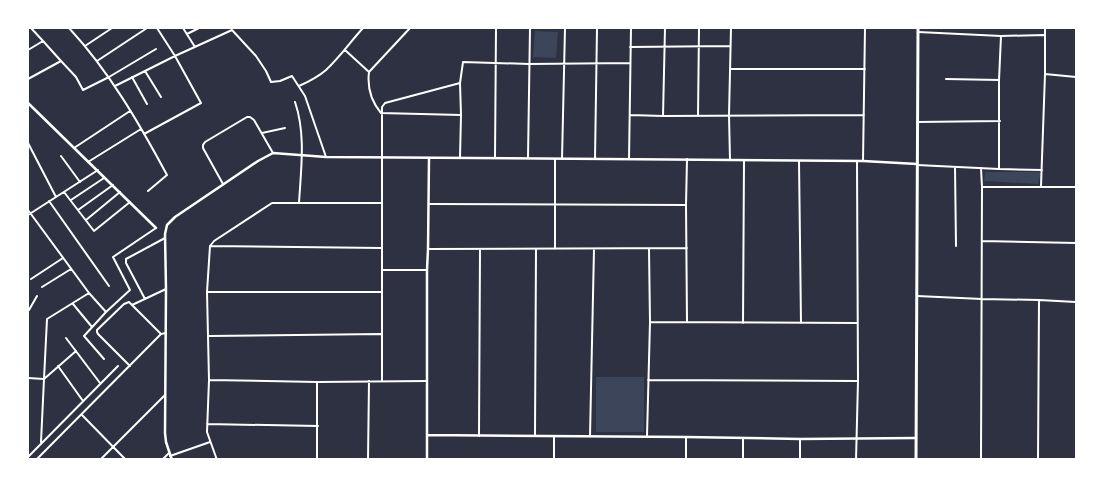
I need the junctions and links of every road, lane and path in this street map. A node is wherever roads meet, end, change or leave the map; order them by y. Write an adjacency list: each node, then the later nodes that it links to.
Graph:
1 (31, 28): 25 (street)
2 (71, 28): 26 (street)
3 (112, 28): 26 (street)
4 (147, 28): 37 (street)
5 (157, 28): 35 (street)
6 (183, 28): 22 (street)
7 (199, 28): 22 (street)
8 (363, 28): 34 (street)
9 (410, 28): 46 (street)
10 (496, 28): 38 (street)
11 (530, 28): 40 (street)
12 (565, 28): 41 (street)
13 (597, 28): 42 (street)
14 (631, 28): 31 (street)
15 (665, 28): 27 (street)
16 (699, 28): 28 (street)
17 (731, 28): 29 (street)
18 (865, 28): 44 (street)
19 (1044, 28): 23 (street)
20 (233, 29): 30 (street); 56 (street)
21 (918, 30): 24 (street); 70 (main road)
22 (187, 34): 30 (street)
23 (1044, 35): 24 (street); 47 (street)
24 (1001, 36): 53 (street)
25 (43, 41): 33 (street); 36 (street)
26 (86, 46): 37 (street)
27 (664, 46): 28 (street); 31 (street); 67 (street)
28 (699, 46): 29 (street); 68 (street)
29 (730, 46): 43 (street)
30 (195, 47): 35 (street)
31 (630, 47): 39 (street)
32 (156, 49): 48 (street)
33 (28, 50)
34 (345, 50): 46 (street); 56 (street)
35 (175, 56): 45 (street); 74 (street)
36 (61, 61): 48 (street); 51 (street)
37 (97, 61): 48 (street)
38 (495, 63): 40 (street); 54 (street); 84 (street)
39 (630, 63): 42 (street); 64 (street)
40 (529, 64): 41 (street); 85 (street)
41 (565, 64): 42 (street); 87 (street)
42 (596, 64): 88 (street)
43 (730, 70): 44 (street); 65 (street)
44 (865, 70): 66 (street)
45 (145, 71): 49 (street); 57 (street)
46 (369, 72): 62 (street)
47 (1045, 74): 50 (street); 102 (street)
48 (109, 77): 55 (street)
49 (132, 77): 55 (street); 60 (street)
50 (1076, 77)
51 (28, 79)
52 (946, 79): 53 (street)
53 (999, 80): 69 (street)
54 (460, 82): 62 (street); 63 (street)
55 (115, 86): 61 (street)
56 (298, 86): 80 (street)
57 (161, 97)
58 (295, 102): 79 (street)
59 (28, 103): 76 (street)
60 (147, 104)
61 (130, 111): 72 (street); 76 (street)
62 (381, 113): 63 (street); 81 (street)
63 (461, 114): 82 (street)
64 (630, 115): 67 (street); 89 (street)
65 (729, 115): 66 (street); 68 (street); 91 (street)
66 (864, 115): 95 (street)
67 (663, 116): 68 (street)
68 (698, 116)
69 (1000, 121): 70 (street); 100 (street)
70 (917, 122): 97 (main road)
71 (285, 128): 73 (street)
72 (141, 129): 74 (street); 96 (street)
73 (262, 133): 77 (street); 105 (street)
74 (144, 134): 110 (street)
75 (28, 143): 113 (street)
76 (74, 148): 96 (street)
77 (273, 153): 79 (street); 105 (street)
78 (61, 156): 104 (street)
79 (302, 156): 80 (street); 117 (street)
80 (326, 157): 81 (street)
81 (381, 157): 83 (street); 118 (street)
82 (460, 157): 83 (street); 84 (street)
83 (429, 158): 119 (street)
84 (494, 158): 85 (street)
85 (528, 158): 86 (street)
86 (556, 159): 87 (street); 120 (street)
87 (562, 159): 88 (street)
88 (595, 159): 89 (street)
89 (629, 159): 90 (street)
90 (687, 159): 91 (street); 121 (street)
91 (730, 160): 92 (street)
92 (744, 160): 93 (street); 163 (street)
93 (799, 161): 94 (street); 164 (street)
94 (857, 161): 95 (street); 165 (street)
95 (863, 161): 97 (street)
96 (88, 162): 101 (street)
97 (917, 164): 98 (street); 152 (main road)
98 (955, 167): 99 (street); 131 (street)
99 (981, 168): 100 (street); 107 (street)
100 (999, 169): 102 (street)
101 (98, 170): 103 (street); 104 (street)
102 (1042, 170): 108 (street)
103 (104, 177): 106 (street); 114 (street)
104 (80, 182): 111 (street)
105 (223, 184): 127 (street)
106 (113, 185): 112 (street); 123 (street)
107 (982, 186): 108 (street); 128 (street)
108 (1041, 186): 109 (street)
109 (1076, 187)
110 (148, 191)
111 (64, 192): 113 (street); 114 (street)
112 (120, 192): 116 (street); 125 (street)
113 (56, 197): 115 (street)
114 (71, 200): 123 (street)
115 (50, 201): 124 (street); 145 (street)
116 (130, 202): 125 (street); 126 (street)
117 (299, 203): 118 (street); 130 (street)
118 (382, 203): 132 (street)
119 (429, 204): 120 (street); 134 (street)
120 (555, 205): 121 (street); 137 (street)
121 (686, 205): 133 (street)
122 (28, 210): 124 (street)
123 (78, 210): 125 (street)
124 (28, 214): 140 (street)
125 (86, 220)
126 (156, 228): 160 (street)
127 (165, 238): 147 (street); 153 (street)
128 (982, 240): 129 (street); 154 (street)
129 (1076, 243)
130 (210, 246): 132 (street); 148 (street)
131 (956, 246)
132 (381, 248): 142 (street)
133 (687, 248): 139 (street); 162 (street)
134 (428, 249): 135 (street); 143 (street)
135 (480, 249): 136 (street); 193 (street)
136 (536, 249): 137 (street); 194 (street)
137 (555, 249): 138 (street)
138 (594, 249): 139 (street); 195 (street)
139 (649, 249): 161 (street)
140 (63, 258): 141 (street); 144 (street)
141 (71, 269): 146 (street); 150 (street)
142 (382, 270): 143 (street); 149 (street)
143 (427, 270): 183 (street)
144 (31, 279)
145 (109, 286)
146 (42, 288)
147 (166, 288): 153 (street); 167 (street)
148 (208, 292): 149 (street); 170 (street)
149 (382, 292): 169 (street)
150 (89, 293): 157 (street); 160 (street)
151 (37, 296): 159 (street)
152 (917, 296): 154 (street); 199 (main road)
153 (145, 299): 158 (street)
154 (982, 299): 155 (street); 222 (street)
155 (1039, 300): 156 (street); 223 (street)
156 (1076, 302)
157 (72, 304): 166 (street); 178 (street)
158 (132, 305): 168 (street); 176 (street)
159 (28, 308)
160 (106, 312): 166 (street)
161 (650, 322): 162 (street); 180 (street)
162 (687, 322): 163 (street)
163 (743, 323): 164 (street)
164 (801, 323): 165 (street)
165 (858, 323): 184 (street)
166 (92, 327): 173 (street)
167 (166, 333): 168 (street); 187 (street)
168 (161, 334): 176 (street)
169 (382, 334): 170 (street); 182 (street)
170 (208, 336): 179 (street)
171 (66, 338): 172 (street)
172 (76, 351): 174 (street); 186 (street)
173 (104, 359)
174 (58, 366): 178 (street); 188 (street)
175 (118, 366): 186 (street)
176 (130, 366): 189 (street)
177 (28, 378): 178 (street)
178 (44, 379): 204 (street)
179 (209, 380): 185 (street); 190 (street)
180 (648, 380): 184 (street); 196 (street)
181 (368, 381): 182 (street); 185 (street); 214 (street)
182 (382, 381): 183 (street)
183 (427, 381): 192 (street)
184 (858, 381): 202 (street)
185 (317, 382): 191 (street)
186 (100, 383): 188 (street)
187 (165, 395): 205 (street); 206 (street)
188 (83, 401): 204 (street)
189 (82, 415): 205 (street); 208 (street)
190 (207, 424): 191 (street); 203 (street)
191 (318, 426): 213 (street)
192 (427, 436): 193 (street); 215 (street)
193 (479, 436): 194 (street)
194 (534, 436): 197 (street)
195 (590, 436): 196 (street); 197 (street)
196 (647, 436): 198 (street)
197 (554, 437): 216 (street)
198 (686, 437): 200 (street); 217 (street)
199 (916, 438): 202 (street); 221 (main road)
200 (743, 439): 201 (street); 218 (street)
201 (800, 439): 202 (street); 219 (street)
202 (856, 439): 220 (street)
203 (210, 442): 206 (street); 212 (street)
204 (41, 443): 207 (street)
205 (113, 447): 209 (street); 210 (street)
206 (170, 456): 211 (street)
207 (28, 457)
208 (36, 460)
209 (100, 460)
210 (126, 460)
211 (162, 460)
212 (217, 460)
213 (317, 460)
214 (368, 460)
215 (427, 460)
216 (554, 460)
217 (686, 460)
218 (743, 460)
219 (800, 460)
220 (856, 460)
221 (916, 460)
222 (981, 460)
223 (1038, 460)

